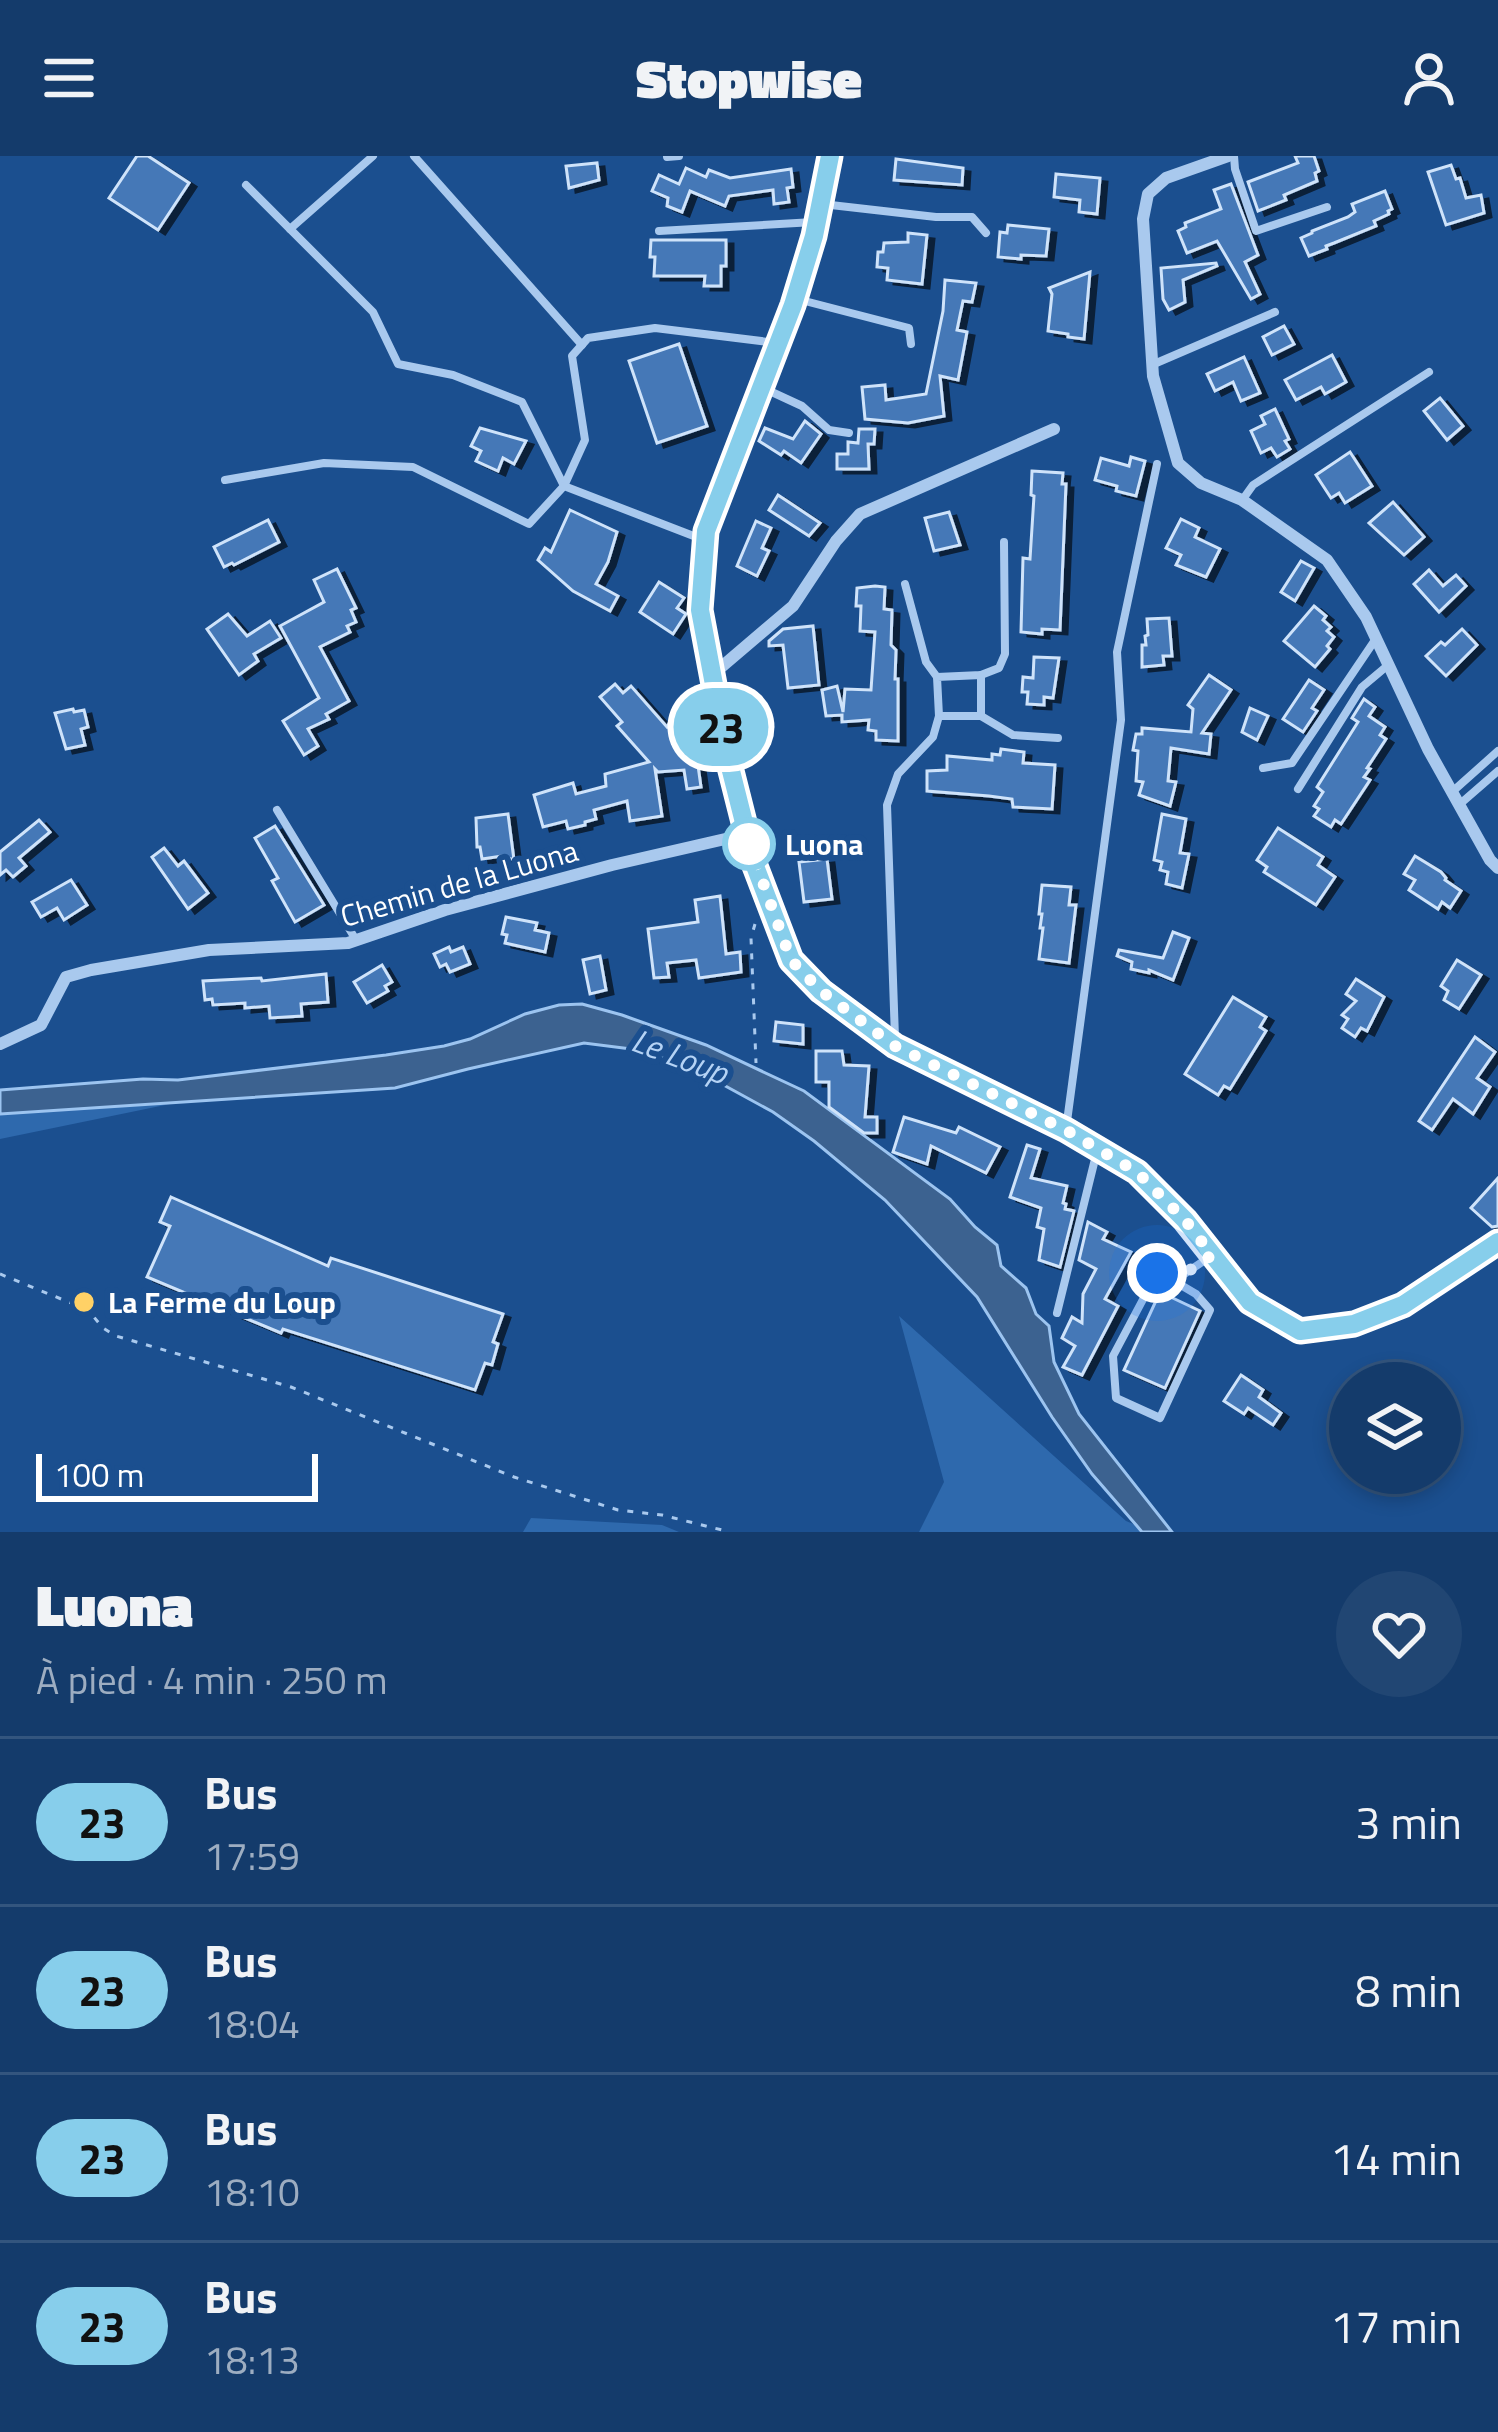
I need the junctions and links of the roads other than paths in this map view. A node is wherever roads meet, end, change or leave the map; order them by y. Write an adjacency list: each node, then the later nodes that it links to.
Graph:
1 (373, 156): 10 (lane)
2 (414, 156): 17 (lane)
3 (679, 156): 5 (lane)
4 (1231, 156): 8 (lane); 18 (street)
5 (668, 157)
6 (824, 157): 9 (street)
7 (246, 185): 10 (lane)
8 (1327, 207)
9 (818, 213): 11 (lane); 12 (lane); 13 (street)
10 (290, 229): 25 (lane)
11 (659, 231)
12 (986, 233)
13 (795, 298): 15 (street); 16 (lane)
14 (1275, 312): 18 (lane)
15 (778, 343): 17 (lane); 20 (street)
16 (911, 344)
17 (582, 345): 25 (lane)
18 (1152, 364): 26 (street)
19 (1430, 372): 26 (lane)
20 (761, 387): 22 (lane); 27 (street)
21 (1054, 429): 33 (street)
22 (849, 433)
23 (1157, 464): 49 (lane)
24 (225, 480): 25 (lane)
25 (564, 486): 27 (lane)
26 (1242, 500): 30 (street)
27 (704, 540): 33 (street)
28 (1004, 542): 32 (lane)
29 (904, 584): 34 (lane)
30 (1376, 639): 31 (street); 39 (lane)
31 (1388, 664): 41 (lane); 42 (street)
32 (981, 675): 34 (lane); 36 (lane)
33 (711, 676): 44 (street)
34 (937, 677): 35 (lane)
35 (939, 716): 36 (lane); 48 (lane)
36 (981, 716): 37 (lane)
37 (1058, 738)
38 (1498, 751): 42 (lane)
39 (1263, 768)
40 (1498, 771): 42 (lane)
41 (1298, 789)
42 (1456, 798): 45 (street)
43 (277, 810): 46 (lane)
44 (747, 835): 46 (street, Chemin de la Luona); 48 (street)
45 (1498, 868)
46 (356, 940): 47 (street, Chemin de la Luona)
47 (0, 1044)
48 (895, 1046): 49 (street)
49 (1066, 1130): 50 (street)
50 (1098, 1149): 52 (street); 54 (lane)
51 (1498, 1241): 52 (street)
52 (1212, 1255): 53 (lane)
53 (1174, 1281): 53 (lane)
54 (1058, 1312)

